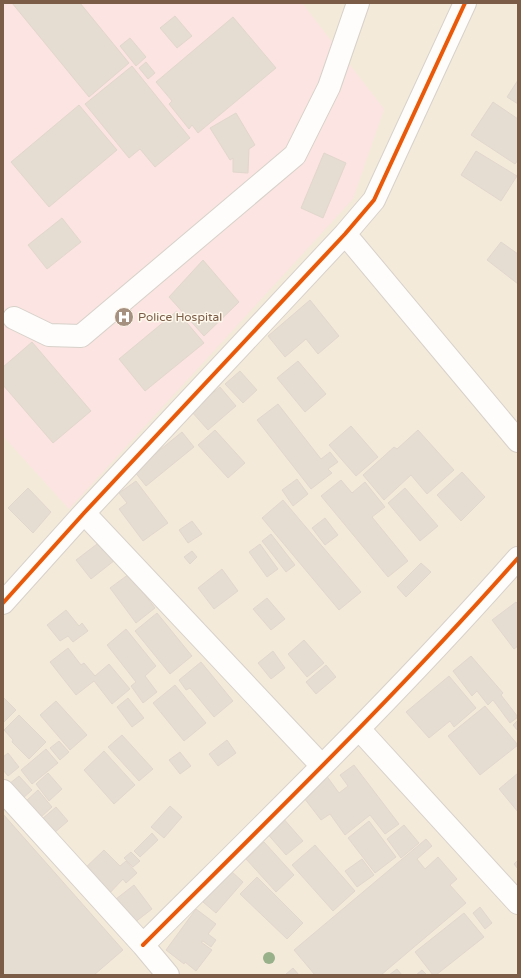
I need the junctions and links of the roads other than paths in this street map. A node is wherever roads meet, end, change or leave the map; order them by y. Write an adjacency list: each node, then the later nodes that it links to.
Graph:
1 (358, 3): 4 (street)
2 (465, 3): 3 (street)
3 (344, 234): 5 (street); 6 (street)
4 (14, 318)
5 (518, 441)
6 (84, 513): 8 (street); 10 (street)
7 (518, 558): 9 (street)
8 (3, 603)
9 (359, 729): 10 (street); 12 (street)
10 (322, 766): 13 (street)
11 (3, 791): 13 (street)
12 (518, 903)
13 (143, 945): 14 (street)
14 (168, 975)

